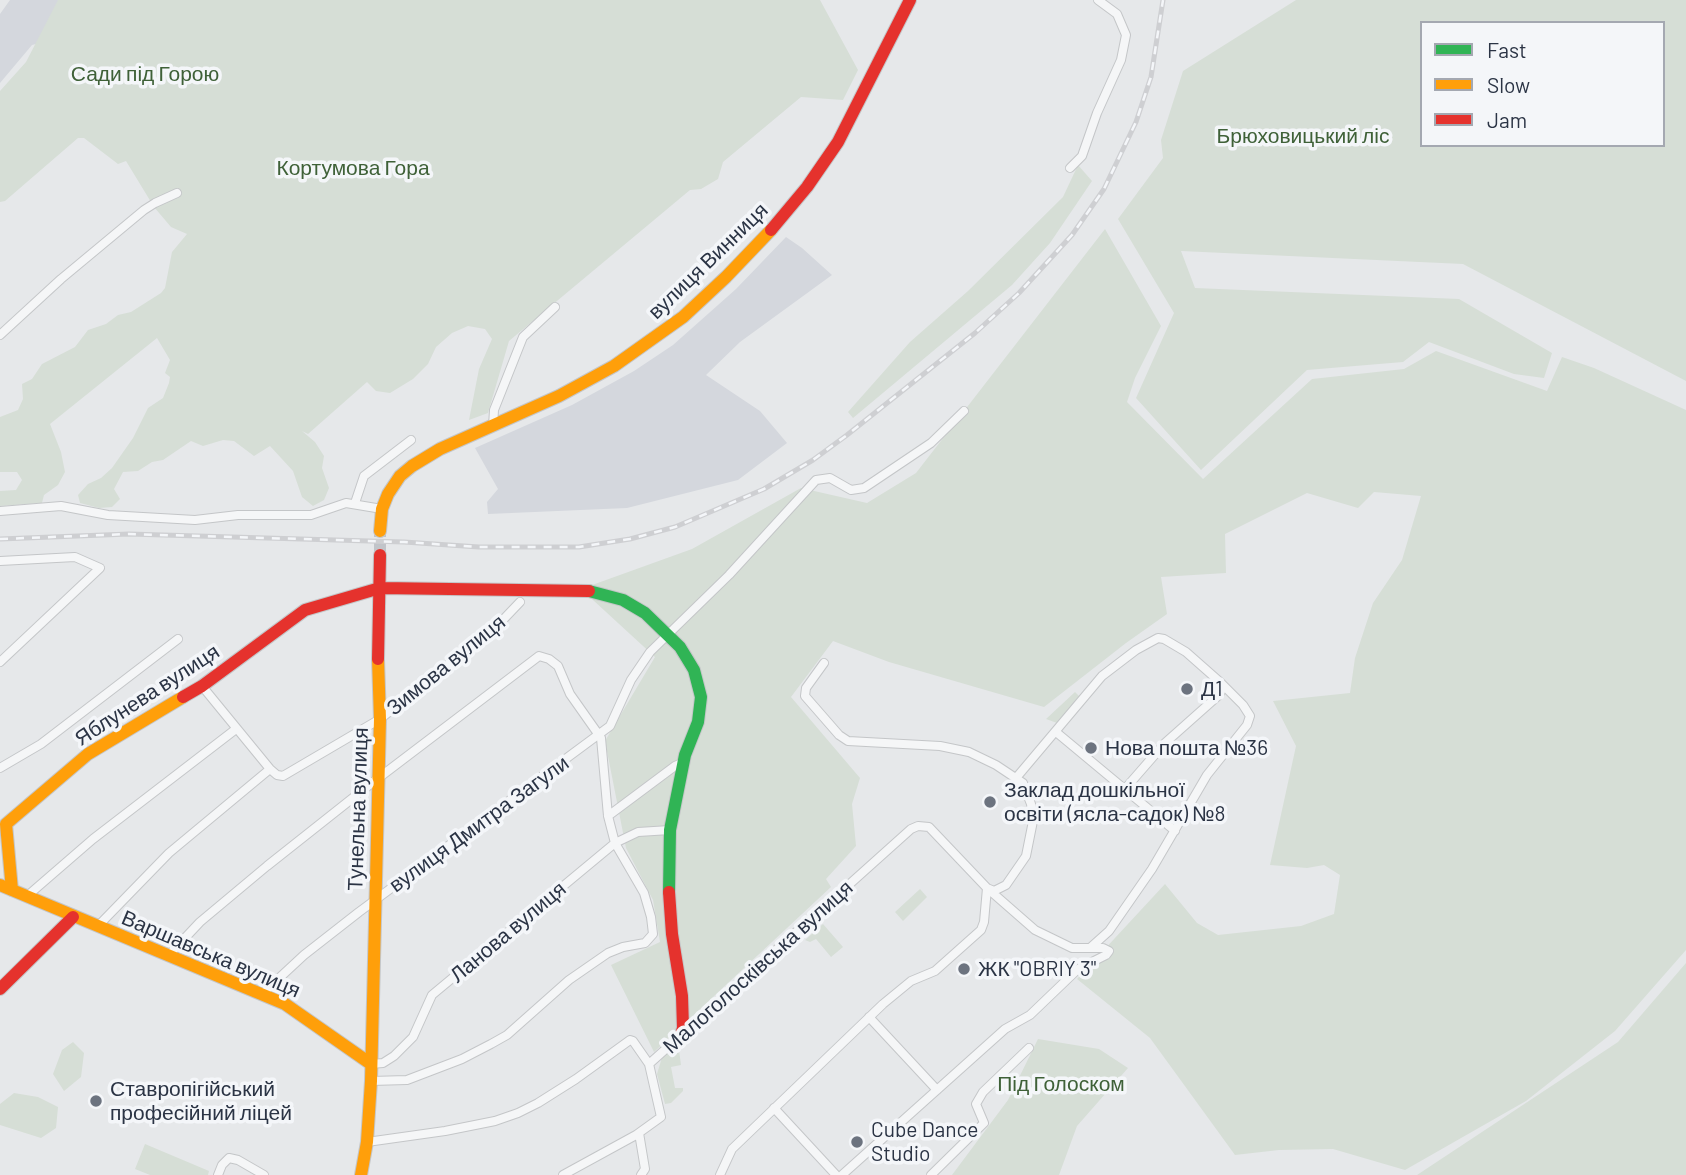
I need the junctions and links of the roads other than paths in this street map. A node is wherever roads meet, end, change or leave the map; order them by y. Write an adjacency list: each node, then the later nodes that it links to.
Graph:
1 (910, 0): 8 (street, вулиця Винниця)
2 (1098, 0): 3 (street)
3 (1070, 168)
4 (177, 193): 6 (street)
5 (555, 307): 8 (street)
6 (0, 335)
7 (964, 411): 18 (street)
8 (493, 426): 11 (street, вулиця Винниця)
9 (411, 440): 10 (street)
10 (355, 503): 11 (street); 12 (street)
11 (382, 509): 13 (street)
12 (0, 511)
13 (380, 531)
14 (380, 555): 16 (street, Тунельна вулиця)
15 (0, 561): 20 (street)
16 (380, 588): 18 (street, Яблунева вулиця); 23 (street, Яблунева вулиця); 24 (street, Тунельна вулиця)
17 (520, 602): 24 (street, Зимова вулиця)
18 (667, 635): 27 (street); 28 (street, Яблунева вулиця)
19 (178, 639): 29 (street)
20 (0, 663)
21 (824, 663): 31 (street)
22 (1220, 682): 26 (street); 33 (street); 37 (street)
23 (202, 686): 25 (street); 35 (street, Яблунева вулиця)
24 (380, 719): 30 (street, Зимова вулиця); 32 (street, Тунельна вулиця)
25 (236, 729): 30 (street); 41 (street)
26 (1056, 732): 31 (street); 33 (street)
27 (600, 735): 32 (street); 34 (street); 42 (street, вулиця Дмитра Загули)
28 (684, 762): 34 (street); 36 (street, Яблунева вулиця)
29 (0, 768)
30 (270, 769): 44 (street)
31 (1016, 778): 40 (street)
32 (377, 780): 42 (street, Тунельна вулиця); 48 (street)
33 (1124, 790): 37 (street)
34 (608, 816): 38 (street)
35 (3, 823): 39 (street, Яблунева вулиця)
36 (670, 830): 38 (street, Ланова вулиця); 45 (street, Яблунева вулиця)
37 (1175, 831): 47 (street)
38 (615, 843): 46 (street); 54 (street, Ланова вулиця)
39 (6, 888): 41 (street, Варшавська вулиця)
40 (987, 888): 47 (street, Малоголосківська вулиця); 51 (street); 52 (street, Малоголосківська вулиця)
41 (26, 897): 43 (street, Варшавська вулиця)
42 (374, 902): 50 (street, вулиця Дмитра Загули); 54 (street, Тунельна вулиця)
43 (74, 916): 44 (street, Варшавська вулиця); 49 (street)
44 (98, 926): 48 (street, Варшавська вулиця)
45 (672, 934): 46 (street); 52 (street, Яблунева вулиця)
46 (650, 940): 56 (street)
47 (1090, 948): 57 (street, Малоголосківська вулиця)
48 (170, 955): 50 (street, Варшавська вулиця)
49 (0, 989)
50 (262, 994): 54 (street, Варшавська вулиця)
51 (869, 1017): 57 (street); 58 (street)
52 (681, 1035): 55 (street, Малоголосківська вулиця)
53 (1029, 1048): 69 (street)
54 (371, 1064): 56 (street)
55 (649, 1064): 59 (street, Малоголосківська вулиця); 60 (street)
56 (371, 1081): 60 (street)
57 (937, 1090): 68 (street)
58 (774, 1108): 66 (street); 67 (street)
59 (639, 1133): 61 (street, Малоголосківська вулиця); 65 (street)
60 (367, 1142): 64 (street)
61 (567, 1174)
62 (218, 1175): 63 (street)
63 (264, 1175)
64 (361, 1175)
65 (641, 1175)
66 (720, 1175)
67 (836, 1175)
68 (842, 1175)
69 (931, 1175)

